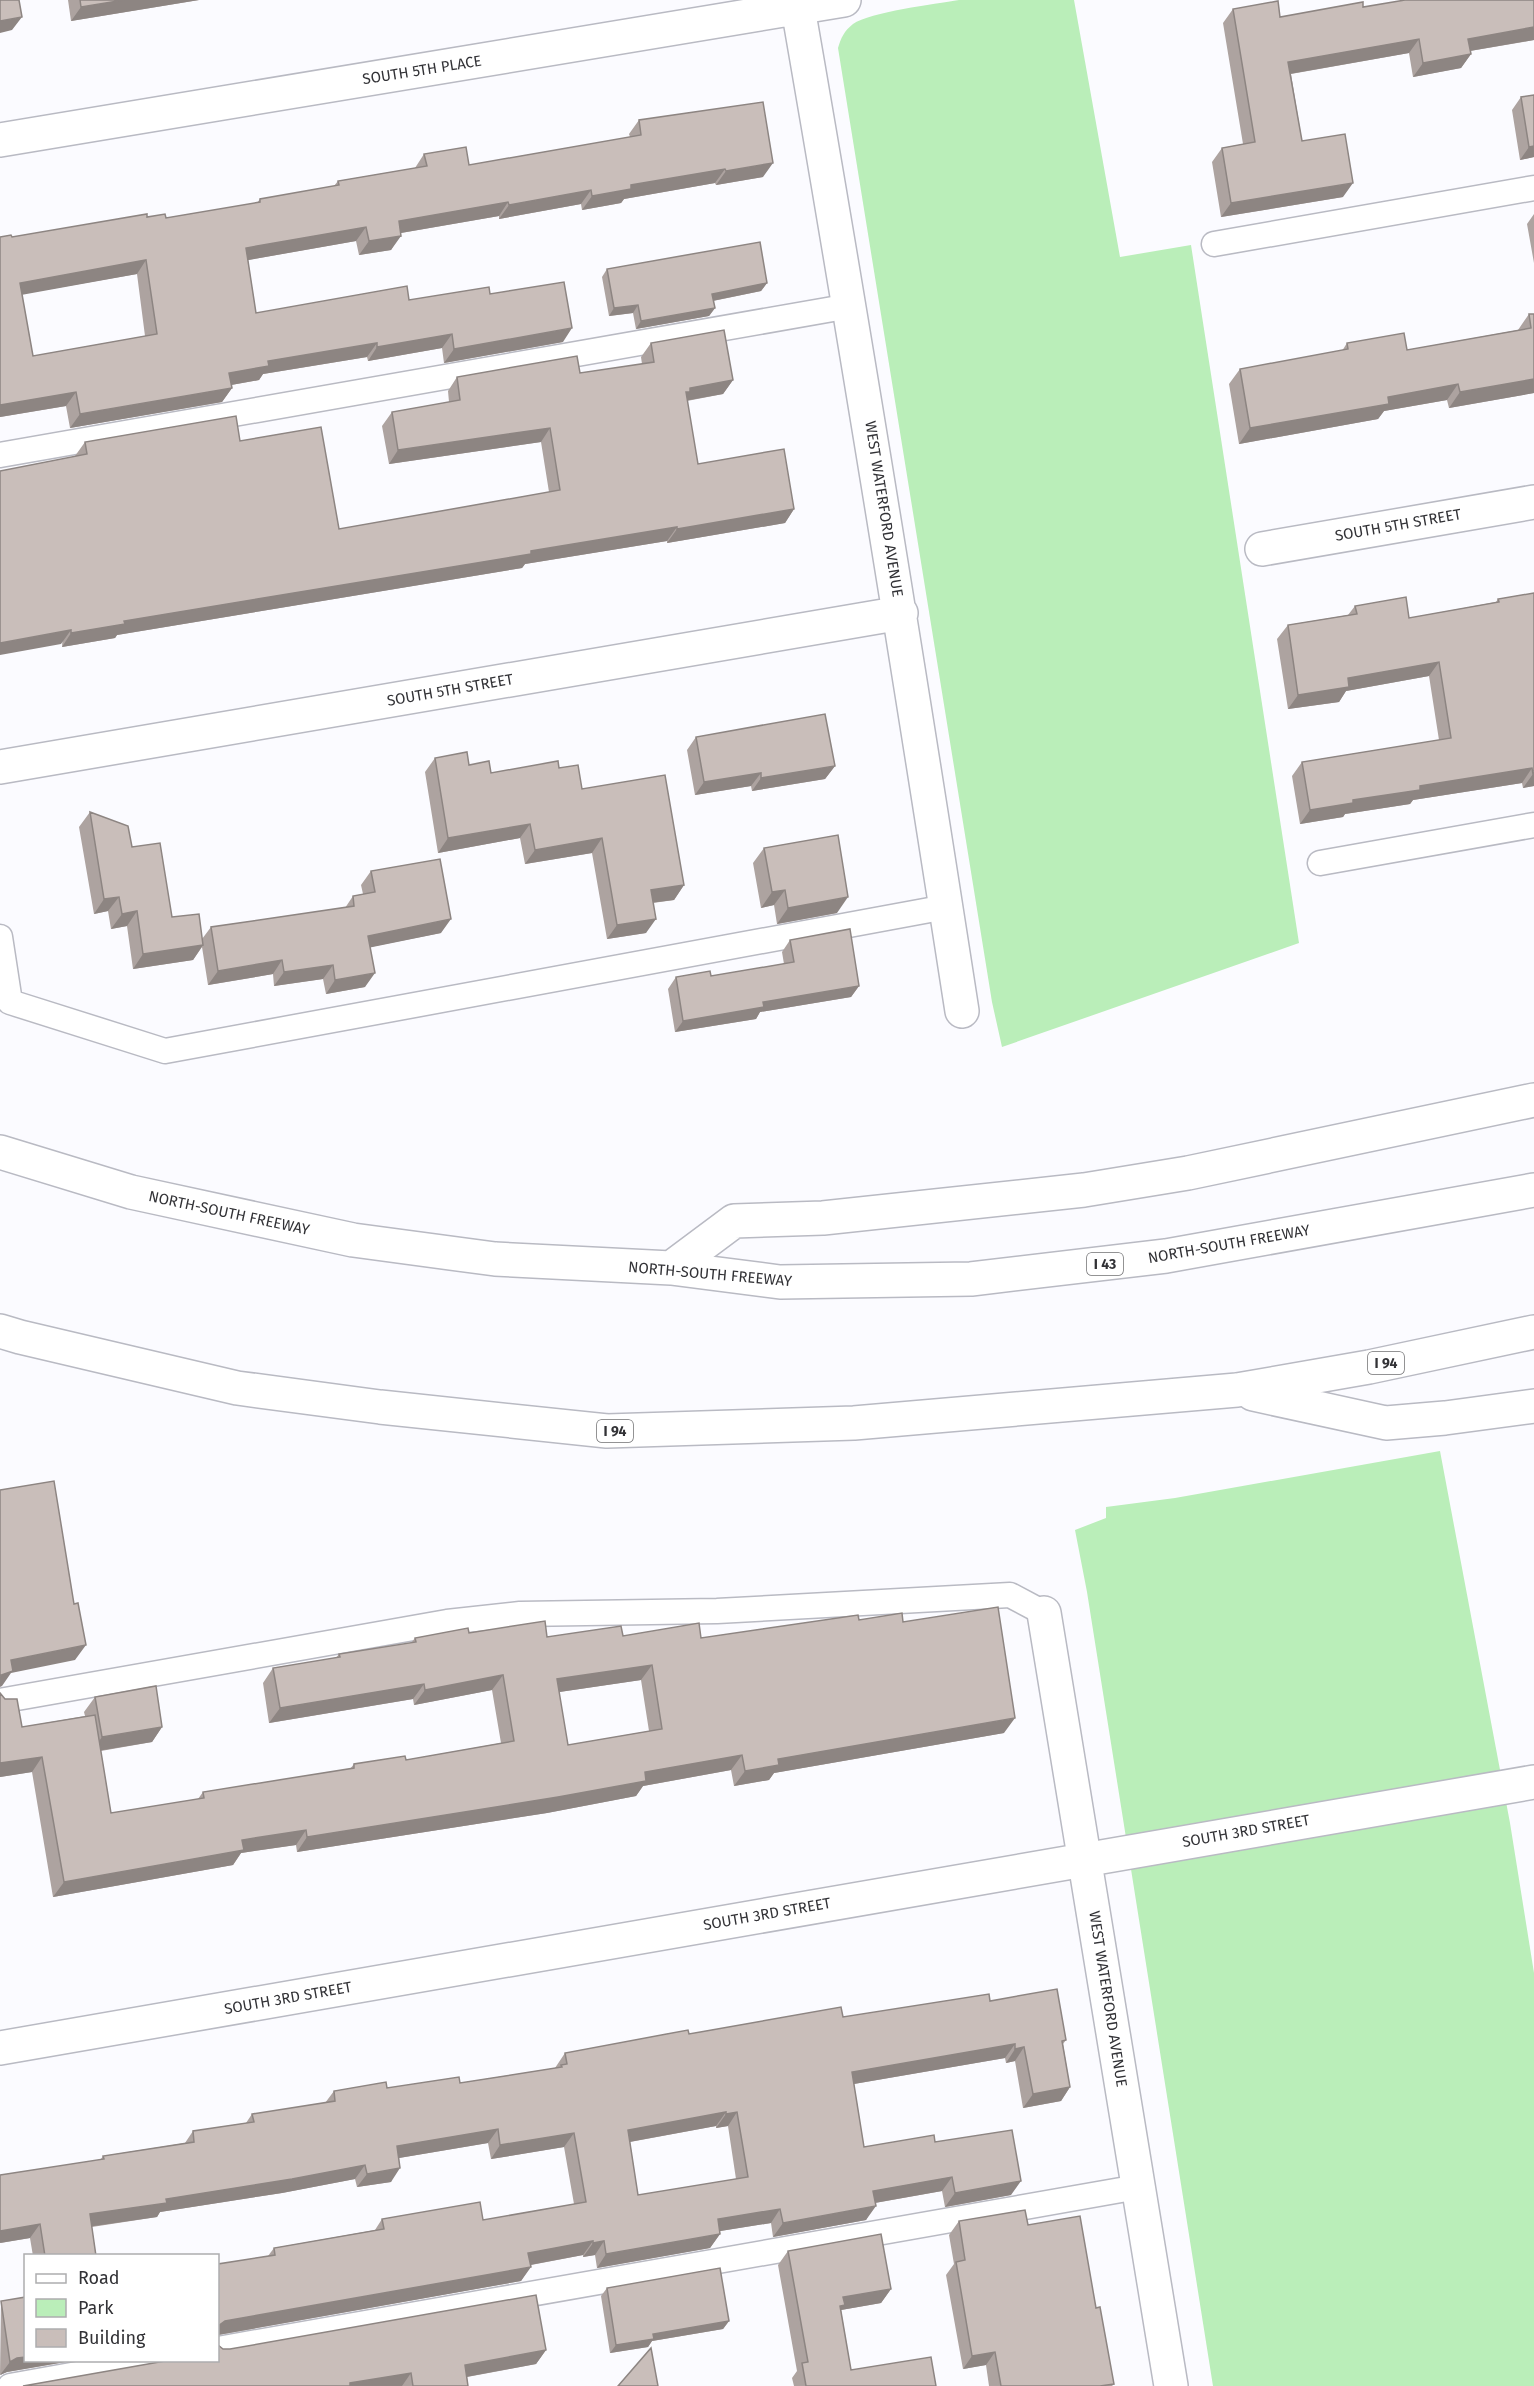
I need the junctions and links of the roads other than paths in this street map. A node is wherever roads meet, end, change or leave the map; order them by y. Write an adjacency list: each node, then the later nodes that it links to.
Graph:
1 (844, 0): 2 (main road, SOUTH 5TH PLACE)
2 (798, 8): 3 (main road, SOUTH 5TH PLACE); 6 (main road, WEST WATERFORD AVENUE)
3 (0, 140)
4 (1534, 188): 5 (lane)
5 (1214, 244)
6 (850, 306): 7 (lane); 10 (main road, WEST WATERFORD AVENUE)
7 (0, 455)
8 (1534, 502): 9 (main road, SOUTH 5TH STREET)
9 (1262, 549)
10 (901, 613): 11 (main road, SOUTH 5TH STREET); 14 (main road, WEST WATERFORD AVENUE)
11 (0, 766)
12 (1534, 825): 13 (lane)
13 (1320, 863)
14 (946, 907): 15 (lane); 16 (main road, WEST WATERFORD AVENUE)
15 (0, 937)
16 (962, 1011)
17 (1534, 1100): 20 (main road)
18 (0, 1152): 20 (main road, NORTH-SOUTH FREEWAY)
19 (1534, 1190): 20 (main road, NORTH-SOUTH FREEWAY / I 43)
20 (671, 1268)
21 (0, 1331): 23 (main road, I 94)
22 (1534, 1332): 23 (main road, I 94)
23 (1237, 1390): 24 (main road)
24 (1534, 1406)
25 (1044, 1613): 26 (lane); 28 (main road, WEST WATERFORD AVENUE)
26 (0, 1701)
27 (1534, 1782): 28 (main road, SOUTH 3RD STREET)
28 (1085, 1859): 29 (main road, SOUTH 3RD STREET); 30 (main road, WEST WATERFORD AVENUE)
29 (0, 2048)
30 (1138, 2187): 31 (lane); 34 (main road, WEST WATERFORD AVENUE)
31 (219, 2349)
32 (149, 2362): 33 (lane)
33 (10, 2386)
34 (1171, 2386)

